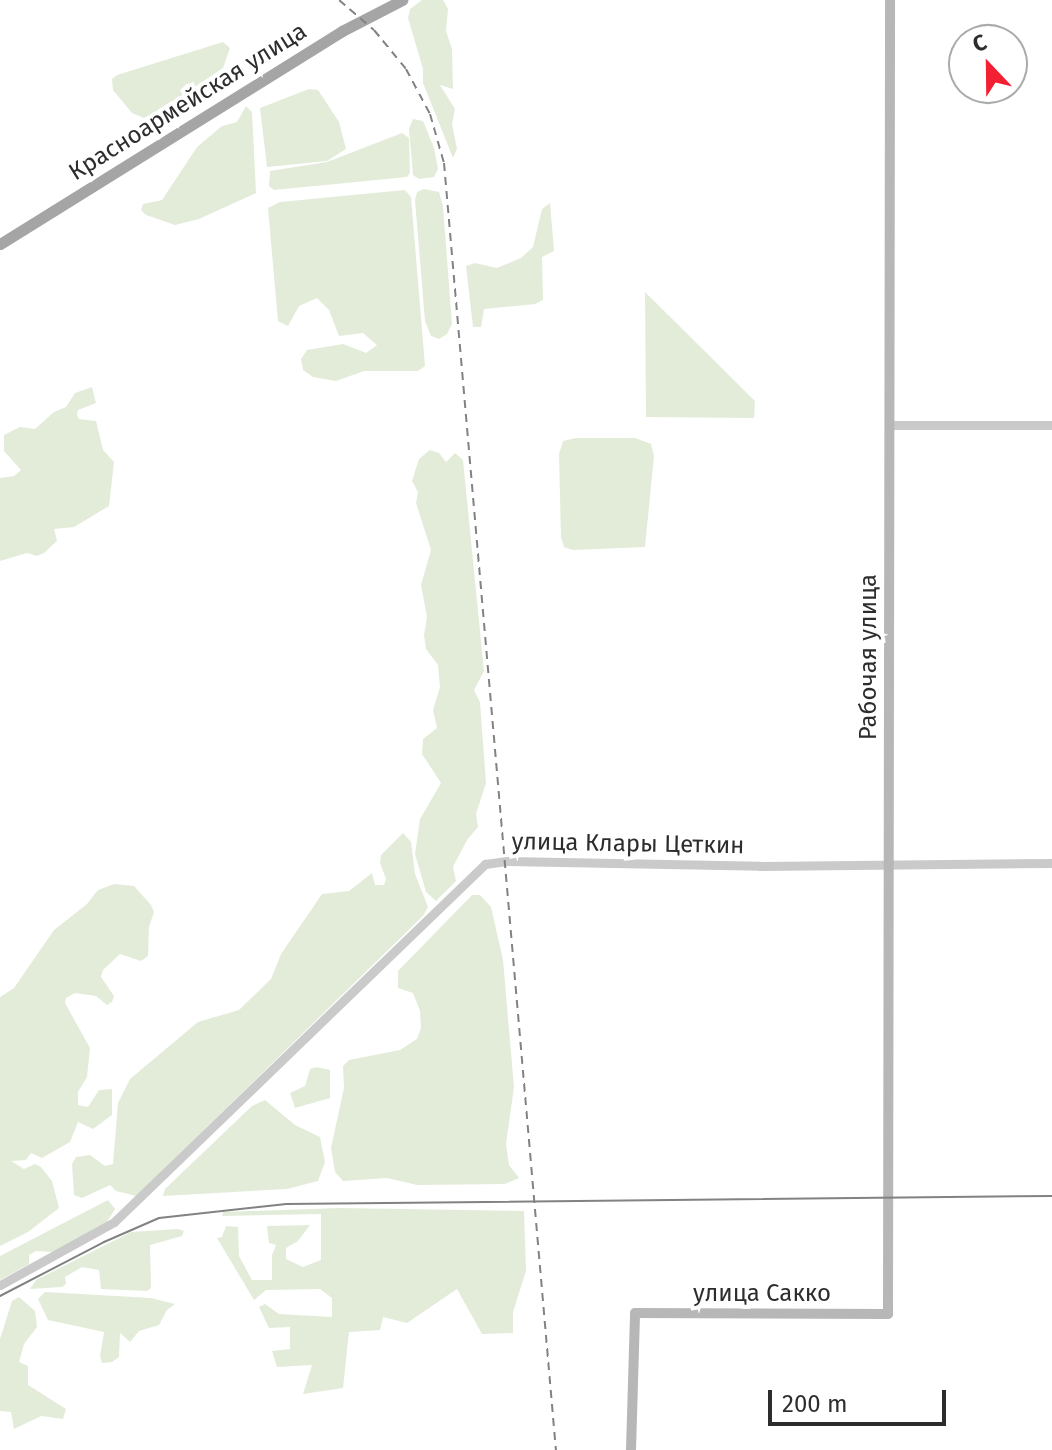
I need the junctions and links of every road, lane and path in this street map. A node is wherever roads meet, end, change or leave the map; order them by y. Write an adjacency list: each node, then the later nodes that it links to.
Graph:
1 (387, 0): 4 (main road, Красноармейская улица)
2 (402, 0): 5 (main road, Красноармейская улица)
3 (890, 0): 6 (main road, Рабочая улица)
4 (0, 237)
5 (0, 244)
6 (889, 425): 7 (street); 9 (main road, Рабочая улица)
7 (1052, 425)
8 (1052, 863): 9 (street, улица Клары Цеткин)
9 (889, 865): 10 (street, улица Клары Цеткин); 11 (main road, Рабочая улица)
10 (0, 1285)
11 (888, 1314): 12 (main road, улица Сакко)
12 (631, 1450)

